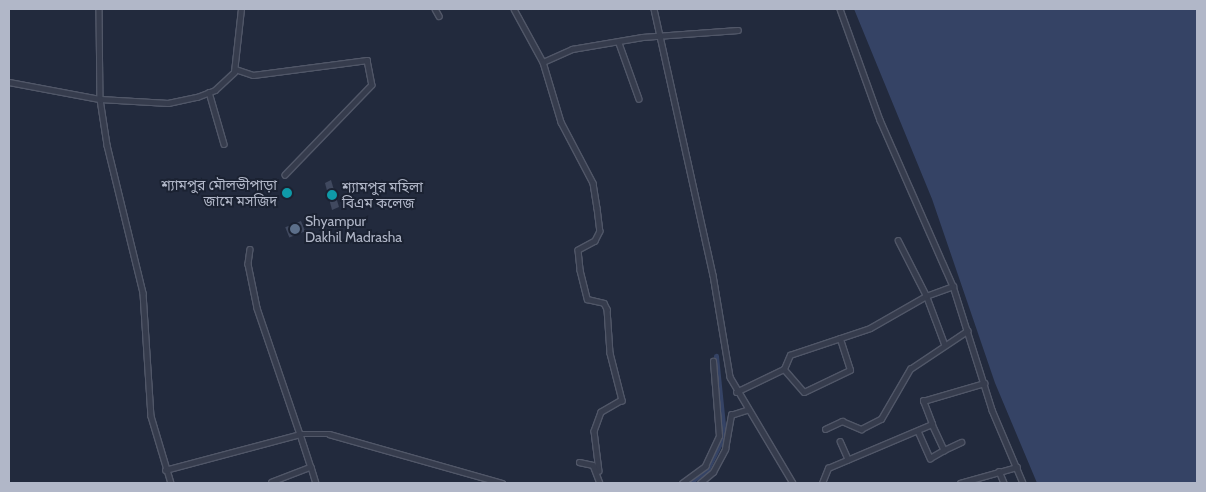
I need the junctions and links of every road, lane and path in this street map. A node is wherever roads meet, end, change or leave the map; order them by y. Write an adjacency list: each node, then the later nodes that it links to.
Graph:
1 (99, 9): 15 (street)
2 (241, 9): 12 (street)
3 (435, 9): 7 (street)
4 (514, 9): 11 (street)
5 (654, 9): 9 (street)
6 (840, 9): 21 (street)
7 (439, 16)
8 (738, 30): 9 (street)
9 (660, 38): 10 (street); 29 (street)
10 (619, 43): 11 (street); 16 (street)
11 (543, 62): 43 (street)
12 (235, 69): 14 (street); 18 (street)
13 (9, 82): 15 (street)
14 (209, 92): 15 (street); 17 (street)
15 (100, 99): 42 (street)
16 (639, 99)
17 (224, 144)
18 (285, 176)
19 (898, 241): 22 (street)
20 (250, 249): 34 (street)
21 (953, 286): 22 (street); 23 (street)
22 (926, 296): 24 (street); 25 (street)
23 (967, 331): 25 (street); 28 (street)
24 (840, 339): 27 (street); 27 (street)
25 (944, 344): 32 (street)
26 (713, 361): 51 (street)
27 (784, 370): 29 (street)
28 (984, 383): 31 (street); 41 (street)
29 (736, 392): 30 (street)
30 (746, 410): 52 (street); 53 (street)
31 (932, 424): 33 (street); 37 (street)
32 (825, 429)
33 (918, 431): 37 (street); 38 (street)
34 (300, 434): 40 (street); 42 (street); 49 (street)
35 (840, 441): 38 (street)
36 (961, 442): 37 (street)
37 (944, 450)
38 (848, 458): 54 (street)
39 (579, 462): 43 (street)
40 (311, 467): 45 (street); 48 (street)
41 (1017, 467): 44 (street); 57 (street)
42 (165, 470): 47 (street)
43 (599, 471): 50 (street)
44 (999, 471): 46 (street); 56 (street)
45 (272, 482)
46 (967, 482): 55 (street)
47 (171, 483)
48 (316, 483)
49 (502, 483)
50 (600, 483)
51 (682, 483)
52 (700, 483)
53 (793, 483)
54 (822, 483)
55 (960, 483)
56 (1004, 483)
57 (1023, 483)

